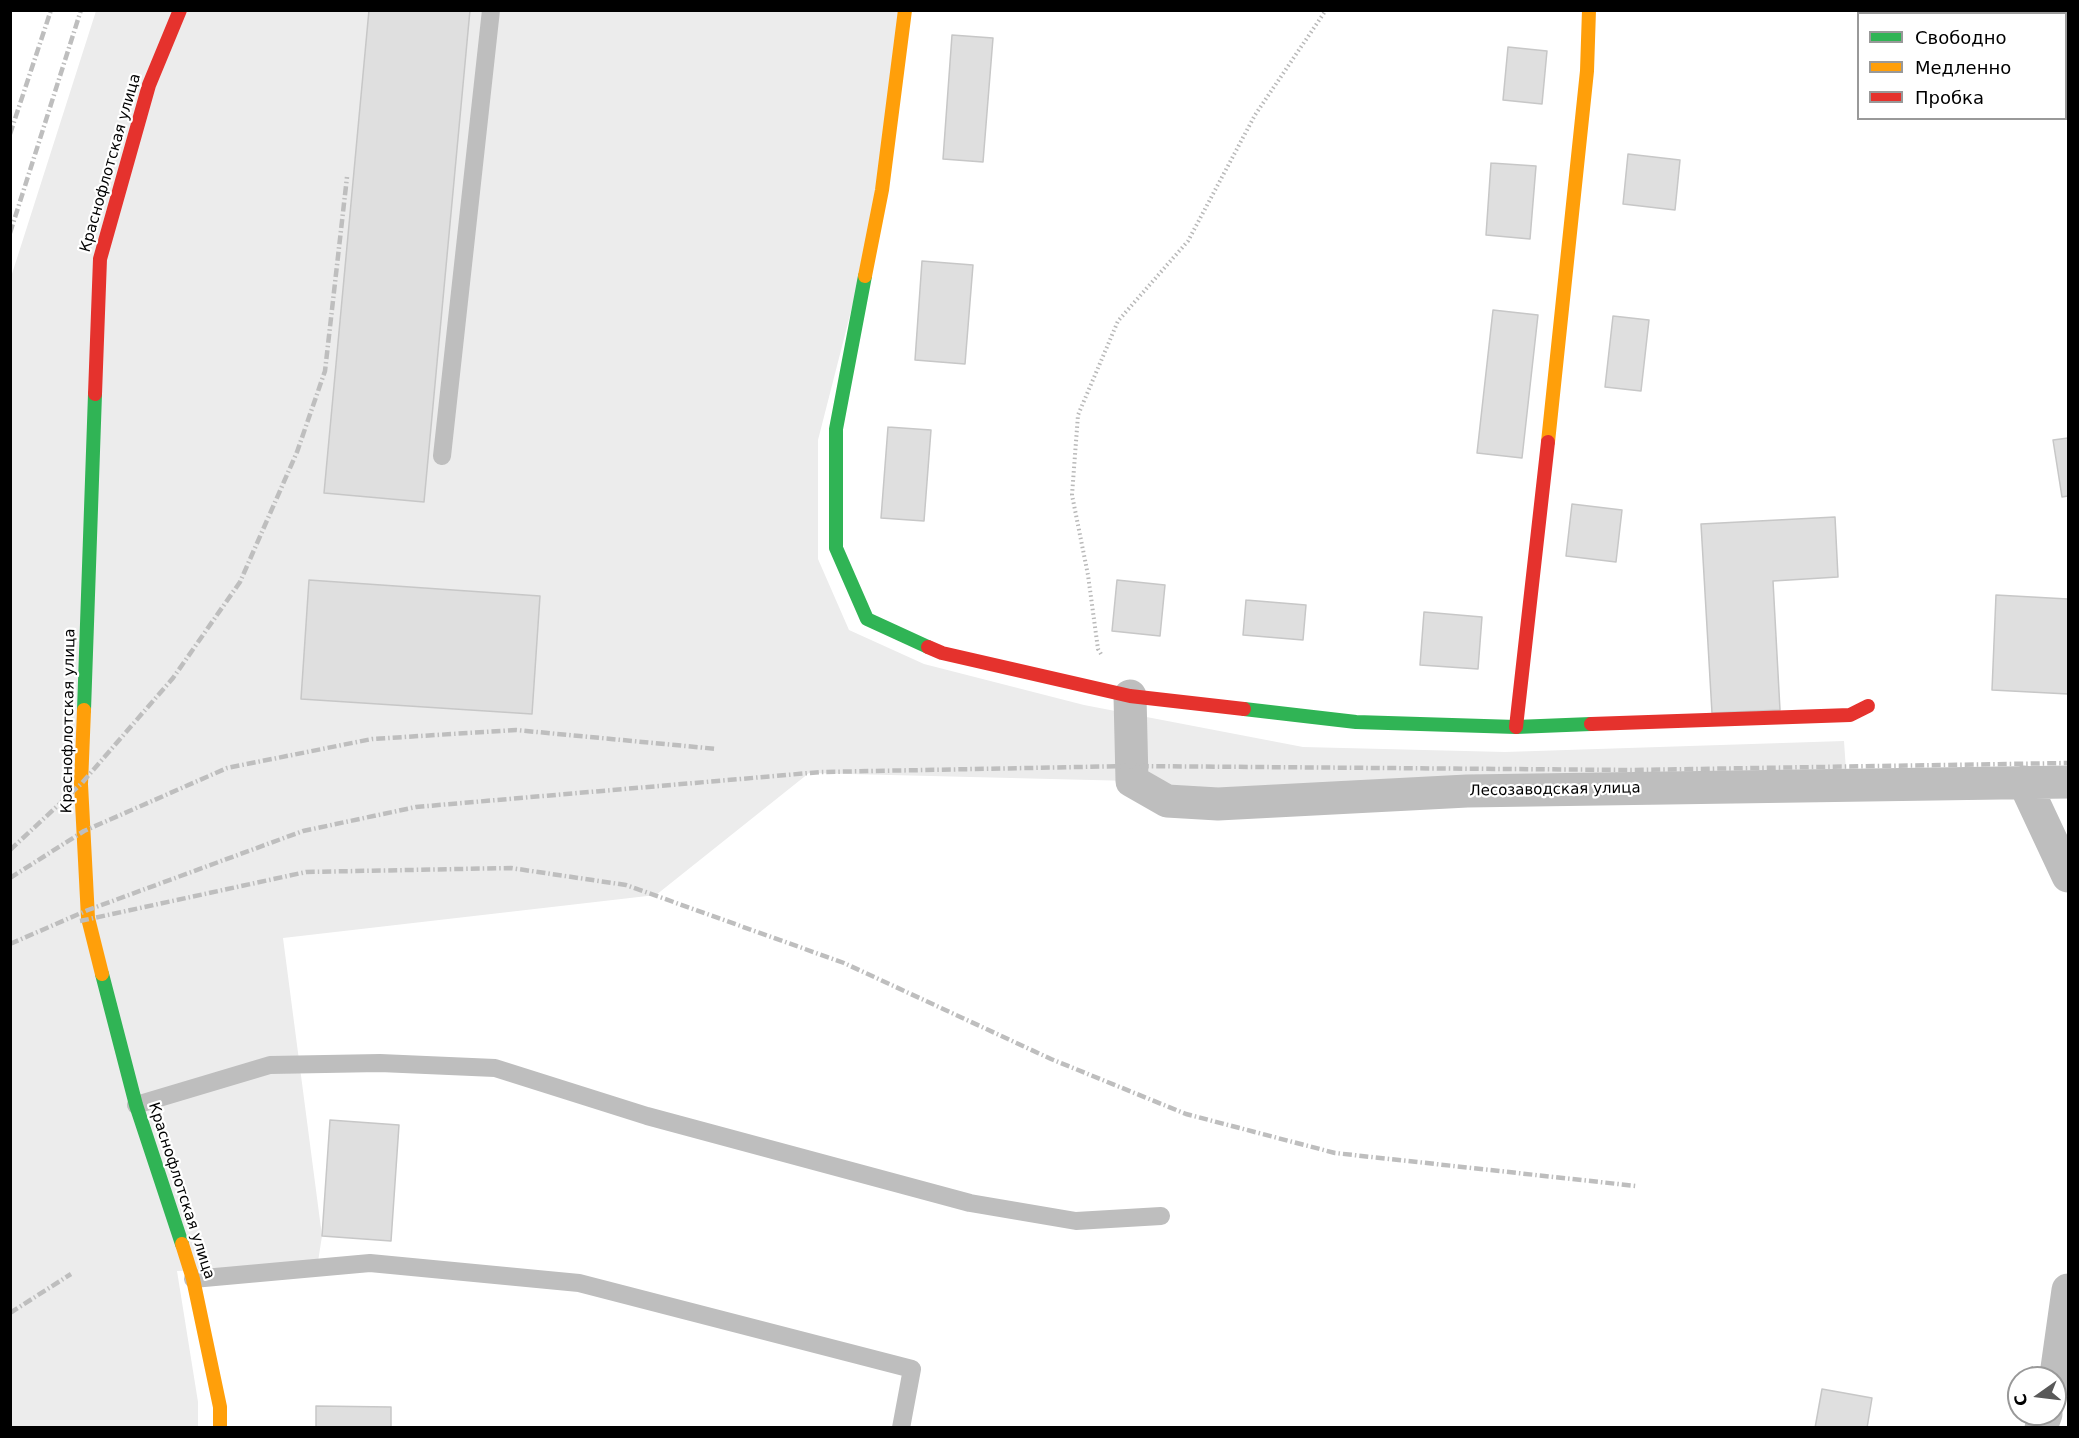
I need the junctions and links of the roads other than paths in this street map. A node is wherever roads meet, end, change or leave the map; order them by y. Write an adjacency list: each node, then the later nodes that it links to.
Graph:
1 (180, 10): 12 (street, Краснофлотская улица)
2 (491, 10): 5 (lane)
3 (905, 10): 6 (street)
4 (1589, 10): 8 (street)
5 (442, 456)
6 (1130, 696): 8 (street); 9 (street, Лесозаводская улица)
7 (1868, 706): 8 (street)
8 (1516, 727)
9 (2024, 782): 10 (street, Лесозаводская улица); 11 (street)
10 (2068, 782)
11 (2068, 876)
12 (136, 1105): 13 (lane); 14 (street, Краснофлотская улица)
13 (1161, 1216)
14 (193, 1279): 17 (street, Краснофлотская улица); 18 (lane)
15 (2068, 1290): 16 (street)
16 (2057, 1366)
17 (220, 1428)
18 (901, 1428)

